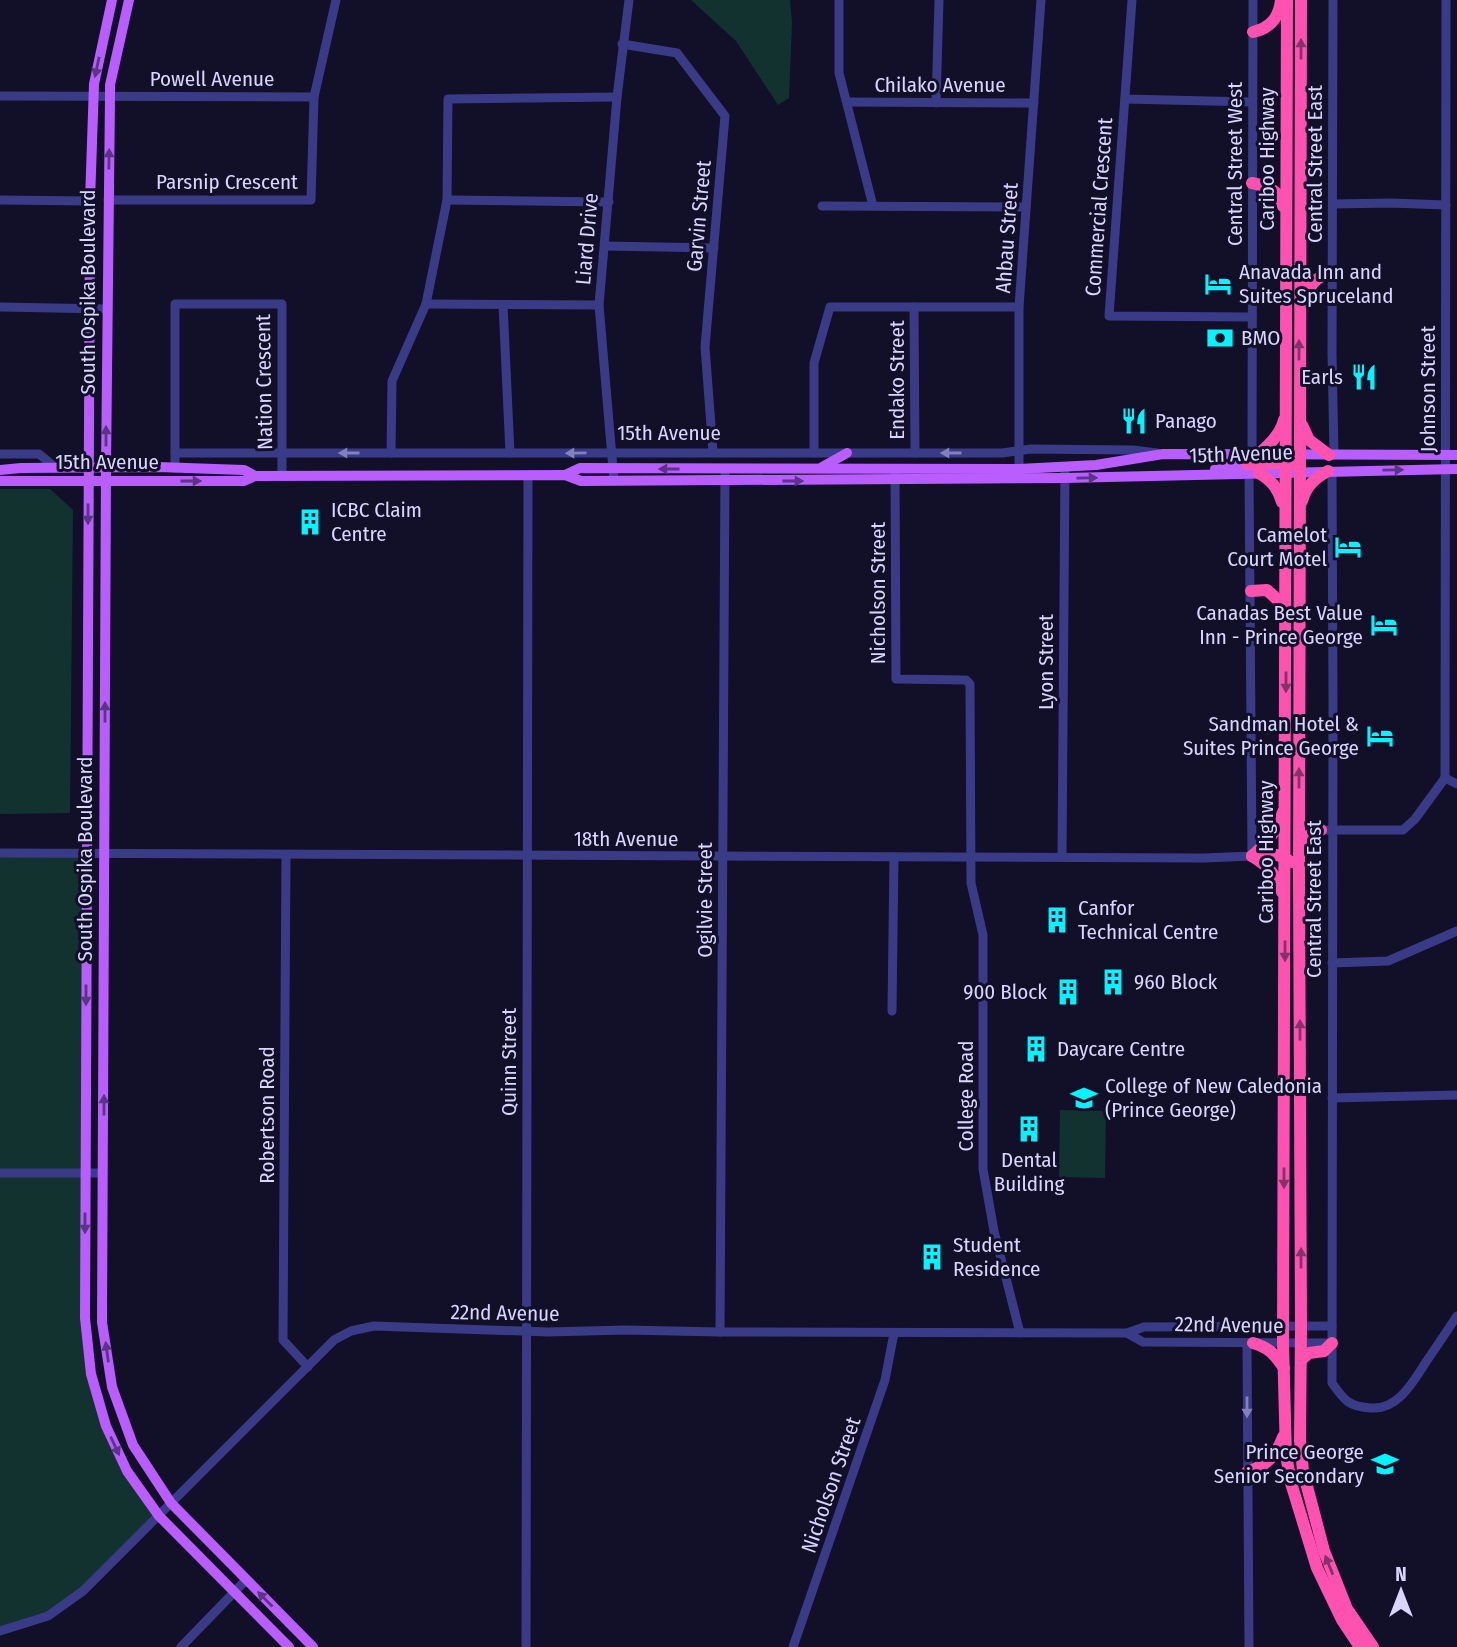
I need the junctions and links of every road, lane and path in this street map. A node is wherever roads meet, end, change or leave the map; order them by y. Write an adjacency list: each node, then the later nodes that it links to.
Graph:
1 (112, 0): 18 (main road, South Ospika Boulevard, one-way to 18)
2 (129, 0): 19 (main road, South Ospika Boulevard)
3 (336, 0): 20 (street, Parsnip Crescent)
4 (629, 0): 16 (street, Liard Drive)
5 (839, 0): 23 (street)
6 (939, 0): 25 (street)
7 (1041, 0): 26 (street, Ahbau Street)
8 (1132, 0): 22 (street, Commercial Crescent)
9 (1253, 0): 15 (street, Central Street West)
10 (1281, 0): 15 (highway)
11 (1287, 0): 38 (highway, Cariboo Highway)
12 (1301, 0): 50 (highway, Cariboo Highway, one-way to 12)
13 (1333, 0): 33 (street, Central Street East)
14 (1446, 0): 34 (street, Johnson Street)
15 (1253, 32): 24 (street, Central Street West)
16 (622, 44): 21 (street, Liard Drive); 40 (street, Garvin Street)
17 (0, 96): 18 (street, Powell Avenue)
18 (93, 96): 19 (street, Powell Avenue); 31 (main road, South Ospika Boulevard)
19 (110, 96): 20 (street, Powell Avenue); 29 (main road, South Ospika Boulevard, one-way to 19)
20 (314, 97): 29 (street, Parsnip Crescent)
21 (617, 97): 30 (street); 32 (street, Liard Drive)
22 (1125, 99): 24 (street); 51 (street, Commercial Crescent)
23 (847, 102): 25 (street, Chilako Avenue); 36 (street)
24 (1252, 102): 27 (street, Central Street West)
25 (936, 103): 26 (street, Chilako Avenue)
26 (1034, 103): 37 (street, Ahbau Street)
27 (1252, 183): 38 (highway); 51 (street, Central Street West)
28 (0, 200): 31 (street)
29 (108, 200): 49 (main road, South Ospika Boulevard)
30 (447, 200): 32 (street); 42 (street)
31 (90, 201): 48 (main road, South Ospika Boulevard)
32 (609, 202): 39 (street, Liard Drive)
33 (1333, 204): 34 (street); 41 (street, Central Street East)
34 (1446, 205): 67 (street, Johnson Street)
35 (822, 206): 36 (street)
36 (873, 206): 37 (street)
37 (1027, 207): 47 (street, Ahbau Street)
38 (1286, 224): 52 (highway, Cariboo Highway)
39 (605, 246): 40 (street); 44 (street, Liard Drive)
40 (714, 248): 56 (street, Garvin Street)
41 (1332, 272): 50 (highway); 66 (street, Central Street East)
42 (426, 304): 43 (street); 59 (street)
43 (503, 304): 44 (street); 60 (street)
44 (599, 305): 55 (street, Liard Drive)
45 (0, 307): 48 (street)
46 (914, 307): 47 (street); 61 (street); 63 (street, Endako Street)
47 (1019, 307): 54 (street, Ahbau Street)
48 (90, 309): 49 (street); 70 (main road, South Ospika Boulevard)
49 (107, 309): 71 (main road, South Ospika Boulevard, one-way to 49)
50 (1300, 309): 53 (highway, Cariboo Highway, one-way to 50)
51 (1252, 317): 69 (street, Central Street West)
52 (1286, 409): 68 (highway, Cariboo Highway); 69 (highway)
53 (1299, 418): 66 (highway); 68 (highway, Cariboo Highway)
54 (1019, 451): 63 (street, 15th Avenue, one-way to 63); 65 (street, 15th Avenue); 81 (street, Ahbau Street)
55 (611, 452): 56 (street, 15th Avenue); 60 (street, 15th Avenue, one-way to 60); 74 (street, Liard Drive)
56 (713, 452): 61 (street, 15th Avenue)
57 (176, 453): 58 (street, 15th Avenue); 58 (street, Nation Crescent); 73 (street, Nation Crescent)
58 (282, 453): 59 (street, 15th Avenue, one-way to 58); 86 (street, Nation Crescent)
59 (391, 453): 60 (street, 15th Avenue)
60 (510, 453)
61 (814, 453): 62 (street, 15th Avenue)
62 (847, 453): 63 (street, 15th Avenue); 75 (main road)
63 (915, 453)
64 (0, 454): 72 (street, 15th Avenue)
65 (1163, 454): 69 (main road, 15th Avenue); 80 (main road, 15th Avenue)
66 (1332, 455): 67 (main road, 15th Avenue); 68 (main road, 15th Avenue)
67 (1451, 455): 77 (street, Johnson Street)
68 (1289, 462): 69 (highway); 79 (highway, Cariboo Highway); 93 (highway, Cariboo Highway)
69 (1253, 464): 80 (main road, 15th Avenue, one-way to 69); 93 (highway); 96 (street, Central Street West)
70 (89, 467): 71 (main road, 15th Avenue); 72 (main road, 15th Avenue); 90 (main road, South Ospika Boulevard)
71 (106, 467): 73 (main road, 15th Avenue); 91 (main road, South Ospika Boulevard)
72 (56, 468): 76 (main road, 15th Avenue)
73 (175, 468): 85 (main road, 15th Avenue)
74 (613, 468): 82 (main road, 15th Avenue); 83 (main road, 15th Avenue, one-way to 74); 89 (street, Liard Drive)
75 (820, 469): 83 (main road, 15th Avenue); 84 (main road, 15th Avenue)
76 (0, 470)
77 (1451, 470): 78 (main road, 15th Avenue, one-way to 77); 98 (street, Johnson Street)
78 (1330, 471): 79 (main road, 15th Avenue); 92 (highway); 102 (street, Central Street East)
79 (1299, 472): 92 (highway, Cariboo Highway)
80 (1065, 473): 81 (main road, 15th Avenue); 113 (street, Lyon Street)
81 (1019, 474): 84 (main road, 15th Avenue)
82 (565, 475): 87 (main road, 15th Avenue); 89 (main road, 15th Avenue)
83 (725, 475): 84 (main road, 15th Avenue, one-way to 84); 89 (main road, 15th Avenue); 109 (street, Ogilvie Street)
84 (895, 475): 112 (street, Nicholson Street)
85 (255, 476): 86 (main road, 15th Avenue); 91 (main road, 15th Avenue, one-way to 85)
86 (282, 476): 87 (main road, 15th Avenue)
87 (528, 477): 108 (street, Quinn Street)
88 (0, 481): 90 (main road, 15th Avenue)
89 (614, 481)
90 (89, 482): 91 (main road, 15th Avenue); 105 (main road, South Ospika Boulevard, one-way to 105)
91 (106, 482): 106 (main road, South Ospika Boulevard, one-way to 91)
92 (1299, 515): 101 (highway, Cariboo Highway, one-way to 92)
93 (1286, 516): 94 (highway, Cariboo Highway)
94 (1286, 567): 95 (highway); 97 (highway, Cariboo Highway)
95 (1267, 590): 96 (highway); 97 (highway)
96 (1251, 591): 110 (street, Central Street West)
97 (1286, 611): 100 (highway, Cariboo Highway, one-way to 100)
98 (1445, 778): 99 (street); 102 (street)
99 (1457, 784)
100 (1285, 801): 110 (highway); 114 (highway, Cariboo Highway)
101 (1299, 817): 102 (highway); 103 (highway, Cariboo Highway)
102 (1326, 830): 103 (highway); 118 (street, Central Street East)
103 (1299, 844): 115 (highway, Cariboo Highway)
104 (0, 853): 105 (street, 18th Avenue)
105 (87, 854): 106 (street, 18th Avenue); 122 (main road, South Ospika Boulevard, one-way to 122)
106 (104, 854): 107 (street, 18th Avenue); 124 (main road, South Ospika Boulevard, one-way to 106)
107 (286, 855): 108 (street, 18th Avenue); 139 (street, Robertson Road)
108 (527, 855): 109 (street, 18th Avenue); 129 (street, Quinn Street)
109 (723, 856): 111 (street, 18th Avenue); 130 (street, Ogilvie Street)
110 (1252, 856): 113 (street, 18th Avenue); 114 (highway); 116 (highway)
111 (894, 857): 112 (street, 18th Avenue); 119 (street)
112 (972, 857): 113 (street, 18th Avenue); 132 (street, College Road)
113 (1062, 858)
114 (1285, 858): 115 (highway); 116 (highway, Cariboo Highway)
115 (1299, 874): 127 (highway, Cariboo Highway, one-way to 115)
116 (1285, 901): 126 (highway, Cariboo Highway, one-way to 126)
117 (1457, 931): 118 (street)
118 (1332, 963): 121 (street, Central Street East)
119 (892, 1011)
120 (1457, 1095): 121 (street)
121 (1332, 1098): 128 (street, Central Street East)
122 (86, 1172): 123 (street); 124 (street); 146 (main road, South Ospika Boulevard, one-way to 146)
123 (0, 1173)
124 (103, 1173): 145 (main road, South Ospika Boulevard, one-way to 124)
125 (1457, 1316): 137 (street, Central Street East)
126 (1283, 1326): 127 (street, 22nd Avenue); 133 (street, 22nd Avenue); 135 (highway, Cariboo Highway)
127 (1301, 1326): 128 (street, 22nd Avenue); 136 (highway, Cariboo Highway)
128 (1332, 1326): 137 (street, Central Street East)
129 (526, 1332): 130 (street, 22nd Avenue); 139 (street, 22nd Avenue); 153 (street, Quinn Street)
130 (720, 1332): 131 (street, 22nd Avenue)
131 (894, 1333): 132 (street, 22nd Avenue); 154 (street, Nicholson Street)
132 (1020, 1333): 133 (street, 22nd Avenue)
133 (1127, 1333): 134 (street, 22nd Avenue)
134 (1250, 1343): 135 (street, 22nd Avenue); 140 (highway); 143 (street, one-way to 143)
135 (1283, 1343): 136 (street, 22nd Avenue); 140 (highway, Cariboo Highway)
136 (1301, 1343): 137 (street, 22nd Avenue); 138 (highway, Cariboo Highway)
137 (1332, 1343): 138 (highway)
138 (1301, 1360): 157 (highway, Cariboo Highway, one-way to 138)
139 (308, 1367): 145 (street, 22nd Avenue)
140 (1284, 1368): 141 (highway, Cariboo Highway)
141 (1286, 1432): 142 (highway); 144 (highway, Cariboo Highway)
142 (1261, 1467): 143 (highway); 144 (highway)
143 (1247, 1472): 155 (street)
144 (1291, 1483): 156 (highway, Cariboo Highway)
145 (171, 1503): 146 (street, 22nd Avenue); 147 (main road, South Ospika Boulevard)
146 (159, 1516): 148 (main road, South Ospika Boulevard); 149 (street, 22nd Avenue)
147 (246, 1580): 148 (street); 152 (main road, South Ospika Boulevard, one-way to 147)
148 (235, 1592): 150 (street); 151 (main road, South Ospika Boulevard)
149 (0, 1631)
150 (181, 1647)
151 (289, 1647)
152 (313, 1647)
153 (526, 1647)
154 (793, 1647)
155 (1249, 1647)
156 (1360, 1647)
157 (1373, 1647)

